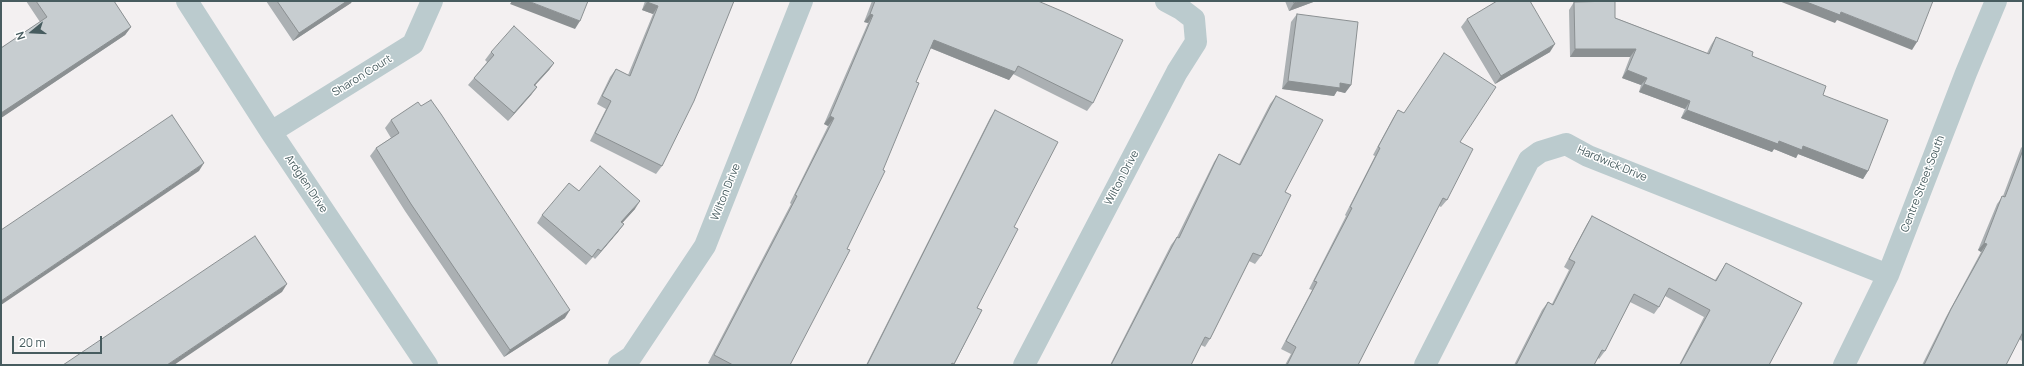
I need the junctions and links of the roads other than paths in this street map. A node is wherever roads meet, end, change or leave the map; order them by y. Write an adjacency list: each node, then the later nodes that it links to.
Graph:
1 (186, 1): 6 (street, Ardglen Drive)
2 (432, 1): 6 (street, Sharon Court)
3 (802, 1): 9 (street, Wilton Drive)
4 (1166, 1): 10 (street, Wilton Drive)
5 (1996, 1): 7 (street, Centre Street South)
6 (271, 132): 8 (street, Ardglen Drive)
7 (1888, 275): 11 (street, Hardwick Drive); 12 (street, Centre Street South)
8 (427, 365)
9 (619, 365)
10 (1024, 365)
11 (1425, 365)
12 (1844, 365)

